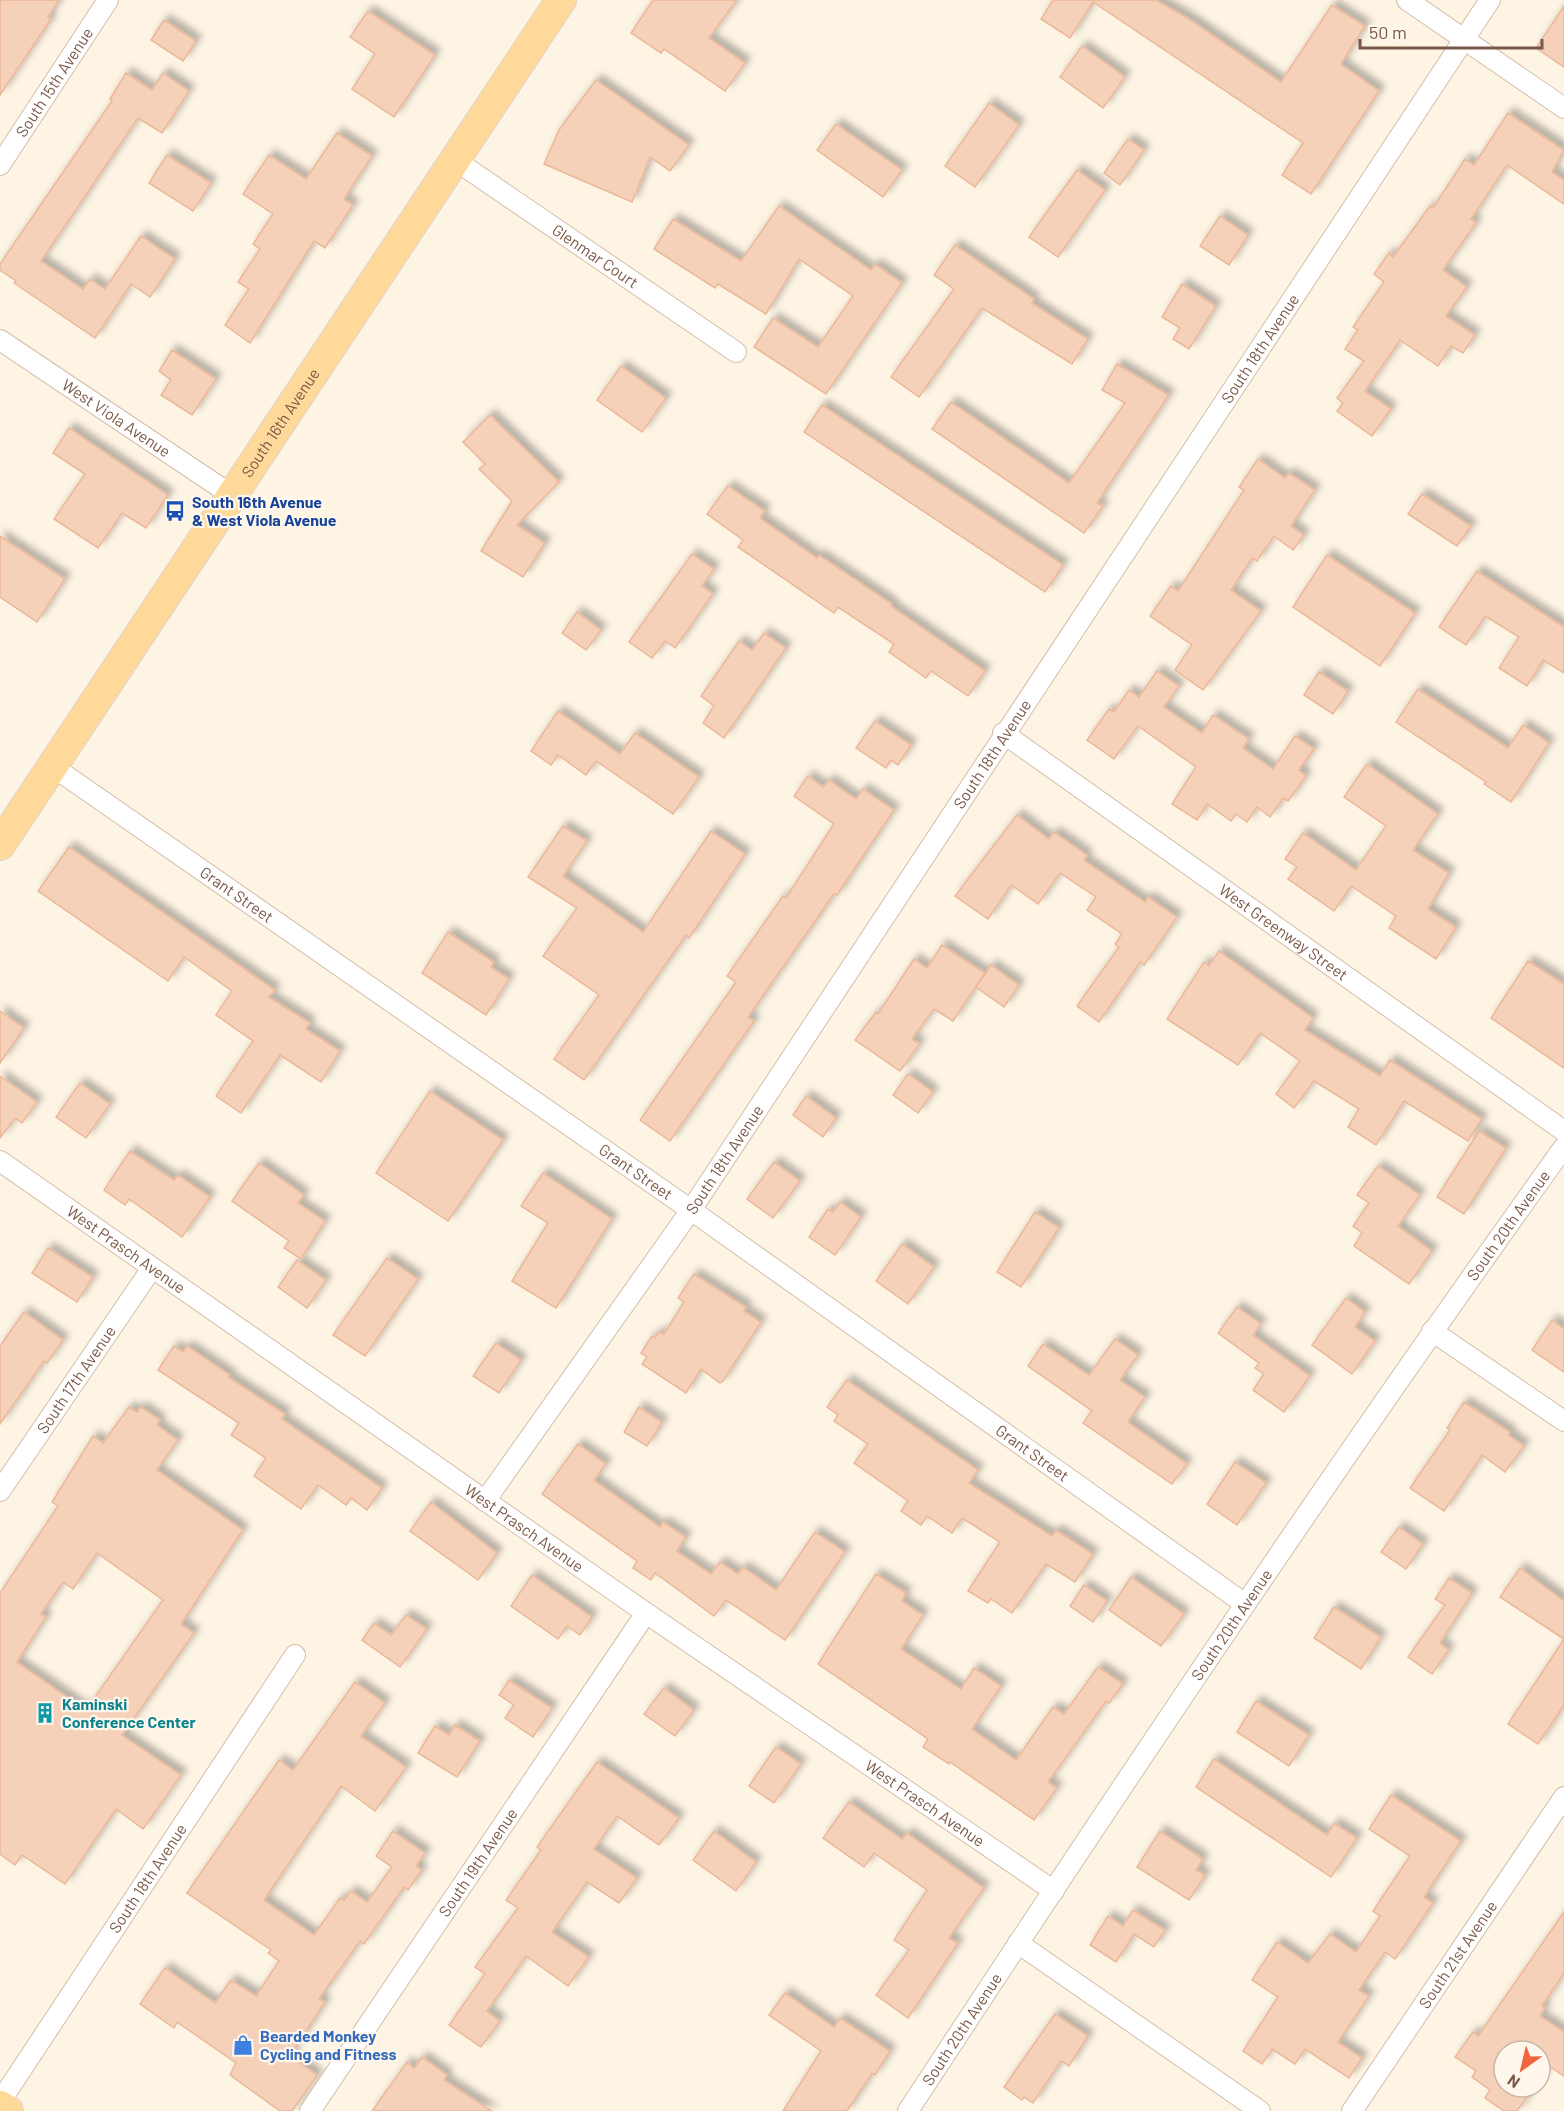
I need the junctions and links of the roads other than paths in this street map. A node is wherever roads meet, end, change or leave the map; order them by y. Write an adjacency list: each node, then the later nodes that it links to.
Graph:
1 (108, 0): 8 (street, South 15th Avenue)
2 (561, 0): 7 (main road, South 16th Avenue)
3 (1407, 0): 5 (street)
4 (1490, 0): 5 (street, South 18th Avenue)
5 (1464, 39): 6 (street); 12 (street, South 18th Avenue)
6 (1564, 108)
7 (455, 160): 10 (street, Glenmar Court); 11 (main road, South 16th Avenue)
8 (0, 165)
9 (0, 340): 11 (street, West Viola Avenue)
10 (736, 352)
11 (233, 496): 13 (main road, South 16th Avenue)
12 (1003, 733): 15 (street, West Greenway Street); 18 (street, South 18th Avenue)
13 (52, 766): 14 (main road, South 16th Avenue); 18 (street, Grant Street)
14 (0, 845)
15 (1564, 1131)
16 (1564, 1147): 20 (street, South 20th Avenue)
17 (0, 1161): 19 (street, West Prasch Avenue)
18 (691, 1210): 23 (street, South 18th Avenue); 24 (street, Grant Street)
19 (152, 1268): 22 (street, South 17th Avenue); 23 (street, West Prasch Avenue)
20 (1432, 1331): 21 (street); 24 (street, South 20th Avenue)
21 (1564, 1421)
22 (0, 1491)
23 (484, 1501): 25 (street, West Prasch Avenue)
24 (1245, 1604): 28 (street, South 20th Avenue)
25 (646, 1613): 28 (street, West Prasch Avenue); 32 (street, South 19th Avenue)
26 (295, 1655): 30 (street, South 18th Avenue)
27 (1564, 1797): 35 (street, South 21st Avenue)
28 (1054, 1891): 29 (street, South 20th Avenue)
29 (1018, 1943): 33 (street, South 20th Avenue); 34 (street)
30 (0, 2104): 31 (main road)
31 (8, 2111)
32 (310, 2111)
33 (908, 2111)
34 (1260, 2111)
35 (1352, 2111)

